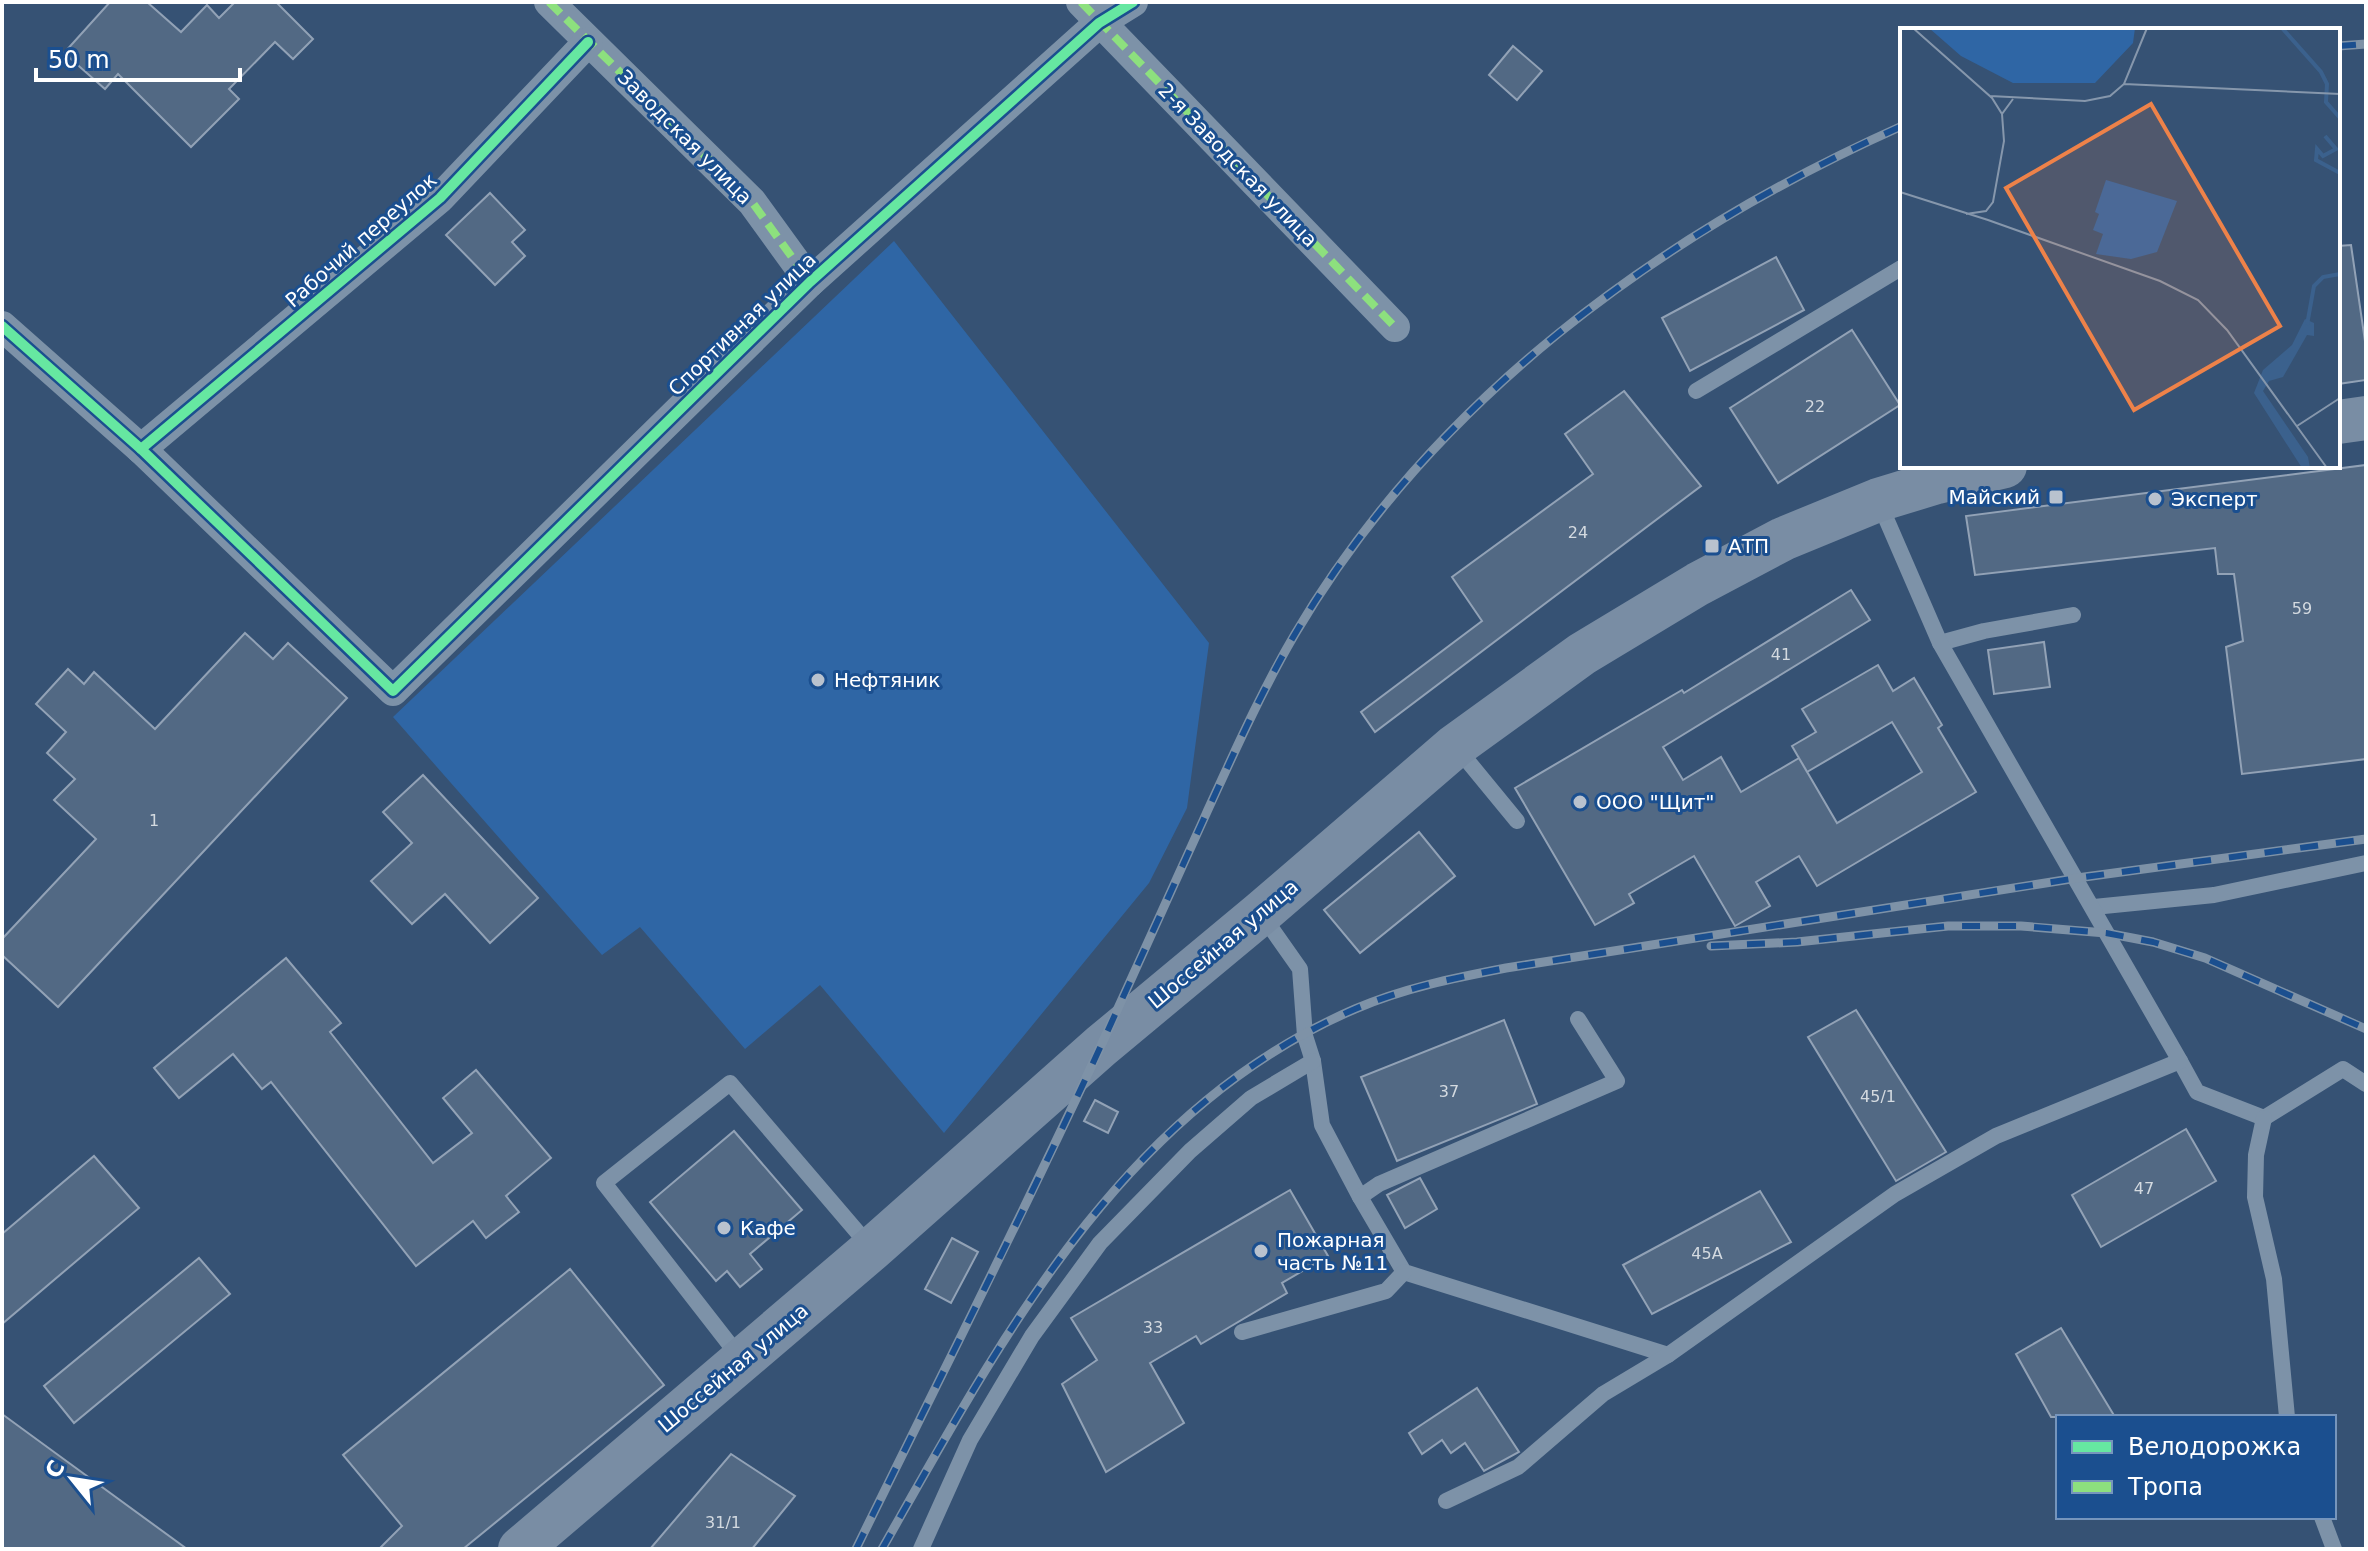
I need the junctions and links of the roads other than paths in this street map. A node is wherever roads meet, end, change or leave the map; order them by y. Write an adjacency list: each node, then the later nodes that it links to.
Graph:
1 (549, 2): 4 (street, Заводская улица)
2 (1133, 2): 3 (street, Спортивная улица)
3 (1090, 12): 6 (street, Спортивная улица); 8 (street, 2-я Заводская улица)
4 (588, 42): 6 (street, Заводская улица); 12 (street, Рабочий переулок)
5 (1900, 269): 9 (lane)
6 (810, 282): 12 (street, Спортивная улица)
7 (2, 326): 12 (street)
8 (1395, 327)
9 (1696, 391)
10 (2366, 418): 11 (main road)
11 (2340, 422)
12 (141, 449)
13 (1988, 468): 14 (main road, Шоссейная улица)
14 (1936, 474): 15 (main road, Шоссейная улица)
15 (1878, 500): 17 (lane); 18 (main road, Шоссейная улица)
16 (2073, 615): 17 (lane)
17 (1940, 643): 21 (lane)
18 (1455, 746): 19 (lane); 22 (main road, Шоссейная улица)
19 (1517, 821)
20 (2366, 863): 21 (lane)
21 (2094, 907): 25 (lane)
22 (1261, 913): 24 (lane); 29 (main road, Шоссейная улица)
23 (1578, 1019): 28 (lane)
24 (1313, 1061): 28 (lane); 38 (lane)
25 (2180, 1061): 27 (lane); 32 (lane)
26 (2366, 1084): 27 (lane)
27 (2264, 1118): 34 (lane)
28 (1360, 1197): 30 (lane)
29 (872, 1249): 33 (main road, Шоссейная улица); 33 (lane)
30 (1404, 1272): 31 (lane); 32 (lane)
31 (1242, 1332)
32 (1668, 1355): 35 (lane)
33 (742, 1360): 37 (main road, Шоссейная улица)
34 (2287, 1415)
35 (1446, 1501)
36 (2323, 1519): 39 (lane)
37 (520, 1549)
38 (921, 1549)
39 (2334, 1549)

